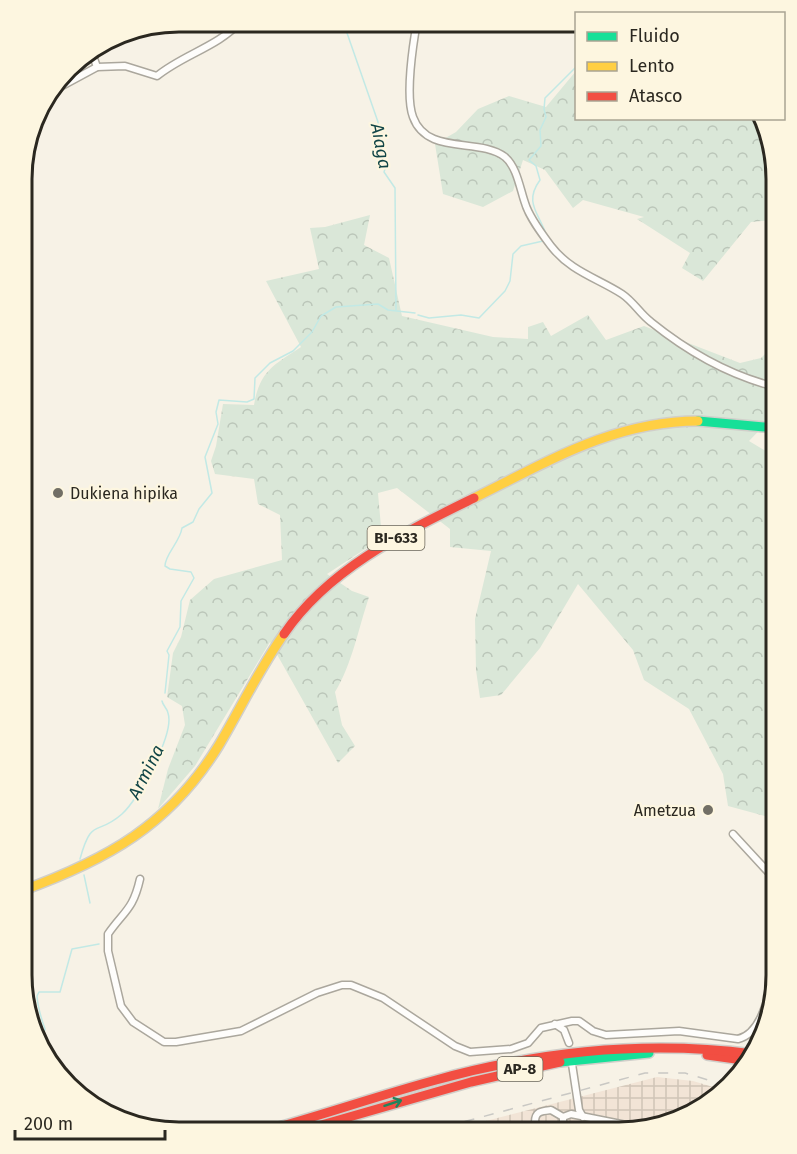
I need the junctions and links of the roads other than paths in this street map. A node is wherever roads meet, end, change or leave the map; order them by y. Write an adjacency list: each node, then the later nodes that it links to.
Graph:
1 (231, 32): 4 (street)
2 (416, 32): 6 (street)
3 (94, 58): 4 (street)
4 (97, 67): 5 (street)
5 (67, 83)
6 (766, 384)
7 (745, 423): 8 (main road, BI-633); 9 (main road); 13 (main road, BI-633)
8 (766, 426)
9 (766, 426)
10 (733, 834): 11 (street)
11 (765, 869)
12 (140, 879): 16 (street)
13 (32, 887)
14 (572, 1021): 15 (street); 16 (street); 17 (street)
15 (758, 1022)
16 (555, 1024): 17 (street)
17 (564, 1030): 18 (street)
18 (568, 1043)
19 (743, 1053): 26 (main road, AP-8)
20 (739, 1060): 25 (main road, AP-8, one-way to 20)
21 (572, 1064): 22 (street)
22 (579, 1103): 23 (street); 24 (street)
23 (567, 1116): 24 (street); 29 (street); 30 (street)
24 (583, 1117): 31 (street)
25 (347, 1118): 27 (main road, AP-8); 28 (main road)
26 (295, 1122)
27 (333, 1122)
28 (336, 1122)
29 (536, 1122)
30 (564, 1122)
31 (609, 1122)

